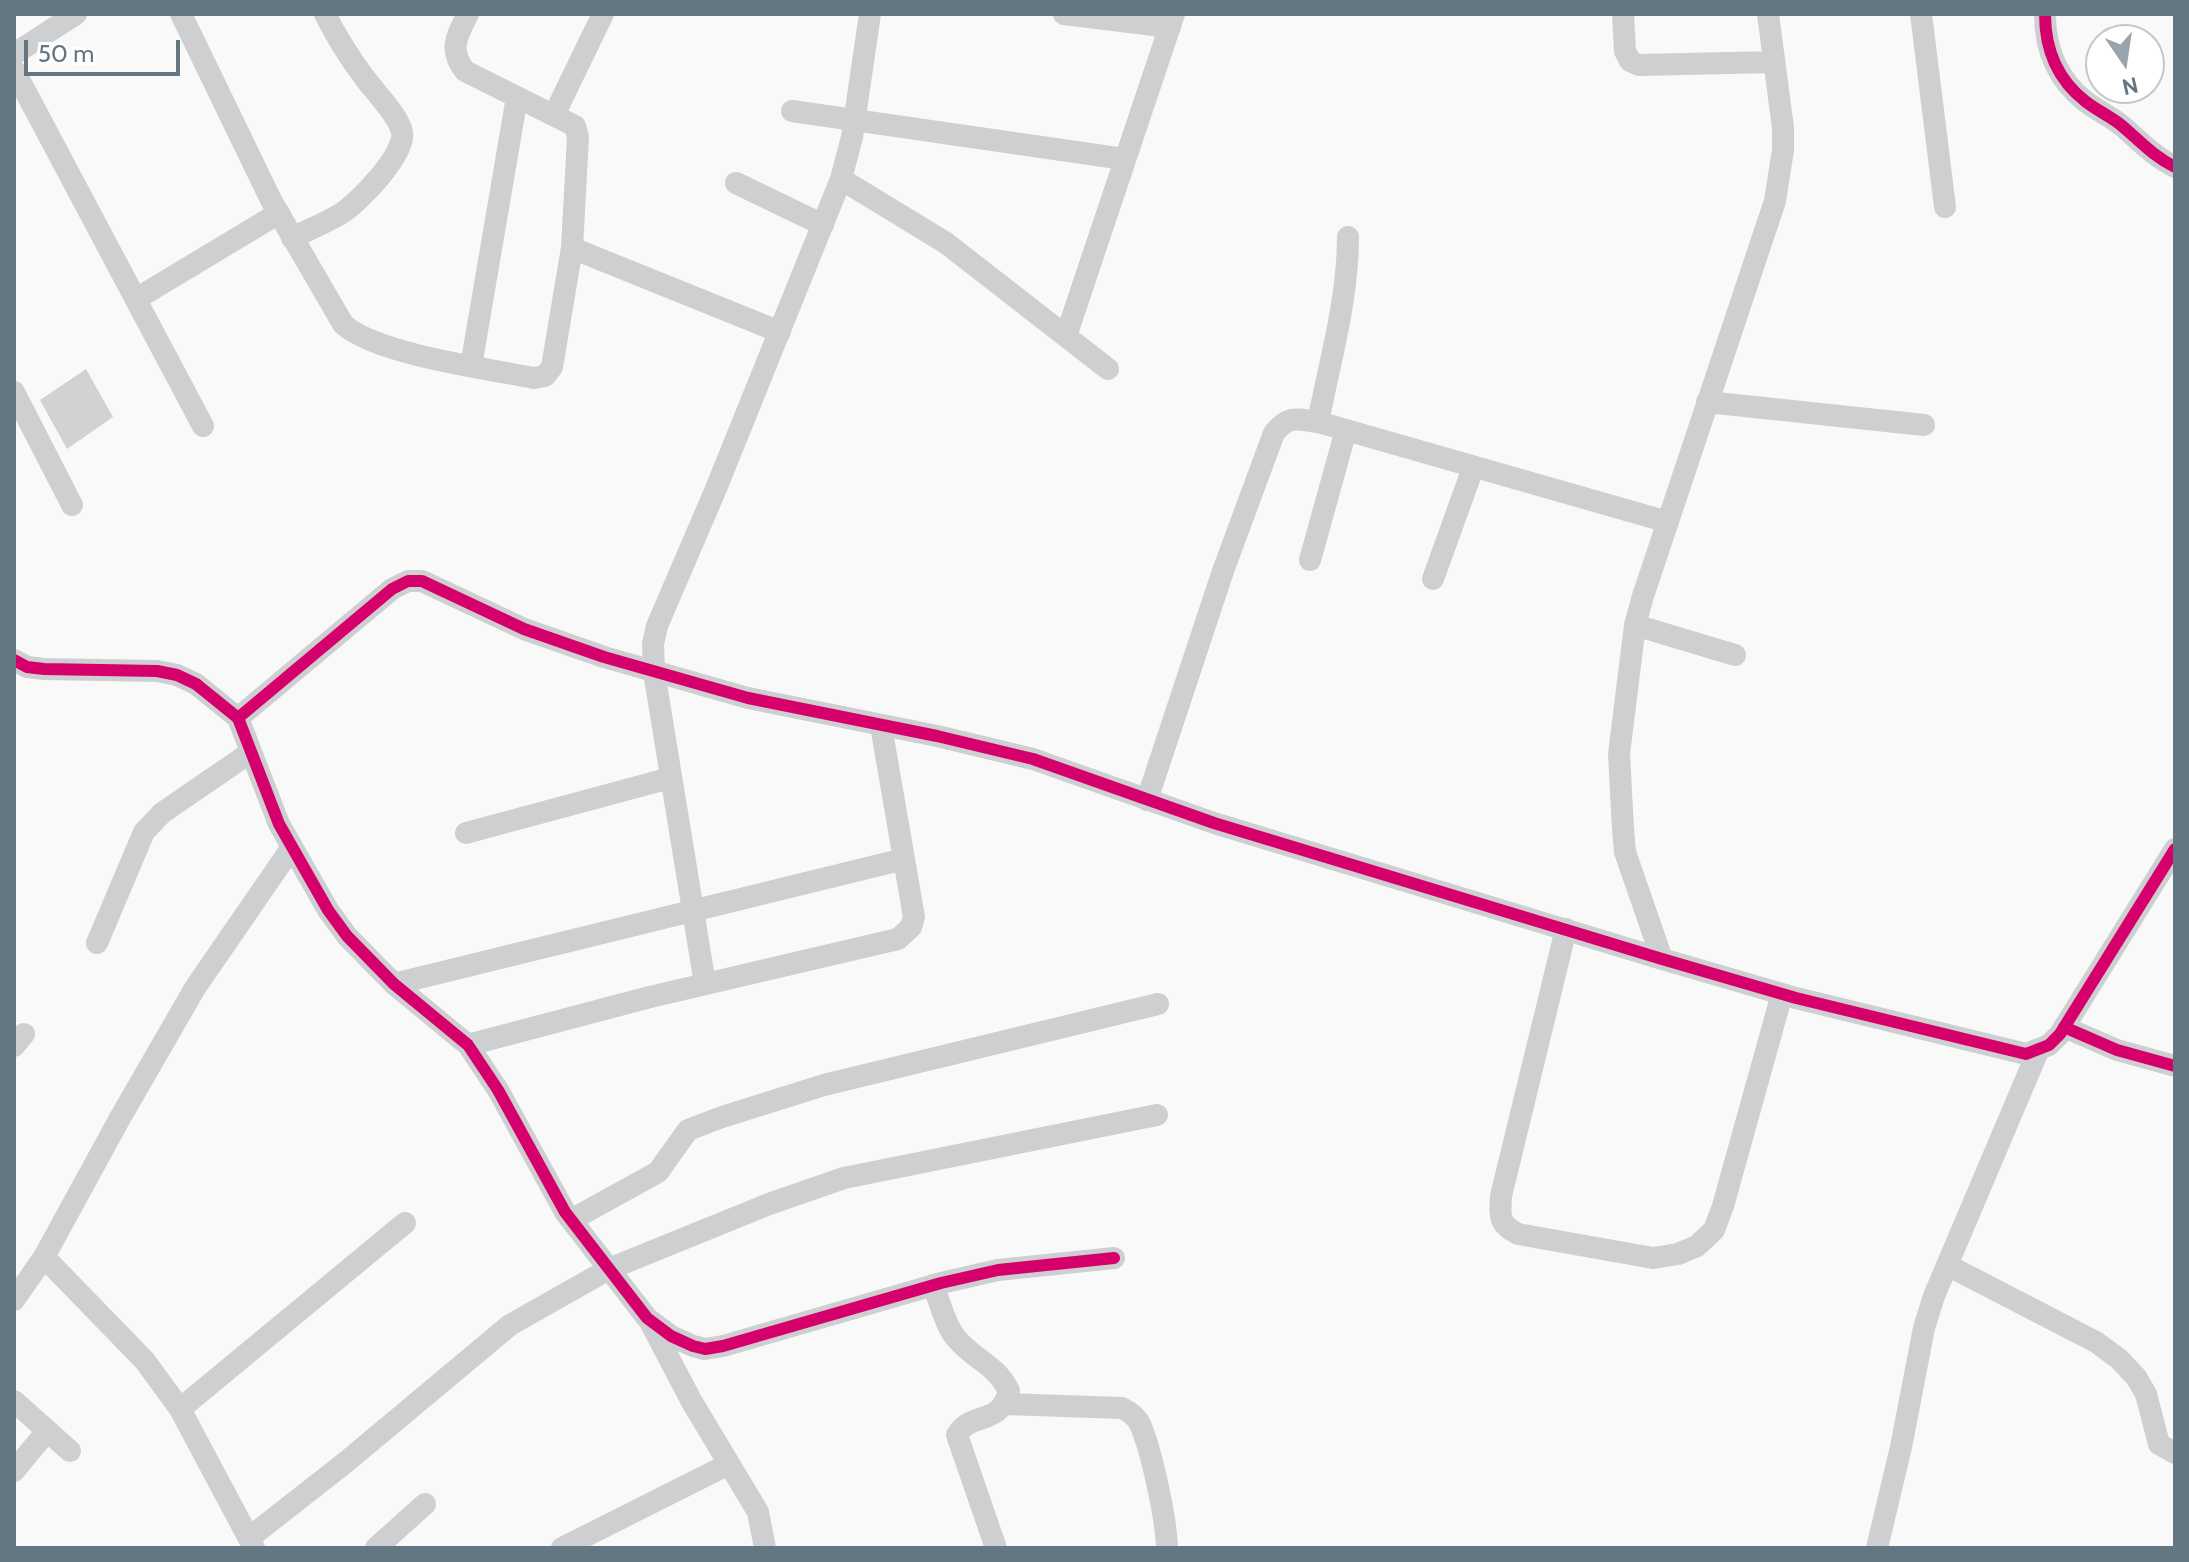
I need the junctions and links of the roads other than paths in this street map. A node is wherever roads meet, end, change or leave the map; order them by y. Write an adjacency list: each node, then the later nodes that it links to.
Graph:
1 (76, 14): 13 (street)
2 (181, 14): 25 (street)
3 (325, 14): 28 (street)
4 (468, 14): 16 (street)
5 (603, 14): 18 (street)
6 (870, 14): 19 (street)
7 (1064, 14): 12 (street)
8 (1623, 14): 14 (street)
9 (1768, 14): 14 (street)
10 (1921, 14): 24 (street)
11 (2045, 14): 21 (street)
12 (1172, 20): 20 (street)
13 (14, 54)
14 (1774, 62): 36 (street)
15 (14, 70): 30 (street)
16 (517, 97): 18 (street); 33 (street)
17 (792, 111): 19 (street)
18 (554, 115): 29 (street)
19 (855, 118): 20 (street); 22 (street)
20 (1124, 159): 32 (street)
21 (2175, 167)
22 (841, 179): 26 (street); 32 (street)
23 (736, 183): 26 (street)
24 (1945, 207)
25 (279, 213): 28 (street); 30 (street)
26 (823, 225): 31 (street)
27 (1348, 237): 37 (street)
28 (292, 238): 33 (street)
29 (572, 248): 31 (street); 33 (street)
30 (136, 299): 39 (street)
31 (780, 332): 49 (street)
32 (1066, 336): 34 (street)
33 (471, 366)
34 (1108, 369)
35 (14, 392): 42 (street)
36 (1707, 402): 38 (street); 43 (street)
37 (1318, 422): 40 (street); 54 (street)
38 (1924, 425)
39 (203, 426)
40 (1346, 430): 41 (street); 44 (street)
41 (1473, 468): 43 (street); 45 (street)
42 (72, 505)
43 (1668, 522): 46 (street)
44 (1310, 560)
45 (1433, 579)
46 (1635, 625): 47 (street); 62 (street)
47 (1735, 655)
48 (14, 660): 50 (street)
49 (654, 672): 50 (street); 51 (street); 53 (street)
50 (238, 718): 52 (street)
51 (881, 726): 54 (street); 58 (street)
52 (251, 752): 56 (street); 61 (street)
53 (670, 778): 55 (street); 59 (street)
54 (1147, 800): 60 (street)
55 (466, 833)
56 (292, 847): 63 (street); 74 (street)
57 (2175, 849): 67 (street)
58 (904, 859): 59 (street); 64 (street)
59 (692, 913): 63 (street); 64 (street)
60 (1566, 929): 62 (street); 65 (street)
61 (97, 943)
62 (1662, 959): 65 (street)
63 (394, 984): 68 (street)
64 (705, 984): 68 (street)
65 (1782, 994): 69 (street)
66 (1158, 1004): 72 (street)
67 (2064, 1027): 69 (street); 70 (street)
68 (468, 1045): 72 (street)
69 (2038, 1051): 76 (street)
70 (2175, 1066)
71 (1157, 1115): 77 (street)
72 (571, 1220): 77 (street)
73 (405, 1223): 83 (street)
74 (44, 1257): 79 (street); 83 (street)
75 (1114, 1258): 78 (street)
76 (1947, 1265): 86 (street); 96 (street)
77 (609, 1269): 80 (street); 90 (street)
78 (933, 1285): 80 (street); 82 (street)
79 (14, 1300)
80 (647, 1318): 87 (street)
81 (14, 1401): 84 (street)
82 (1005, 1404): 94 (street); 95 (street)
83 (180, 1409): 90 (street)
84 (47, 1431): 85 (street); 88 (street)
85 (70, 1451)
86 (2175, 1453)
87 (729, 1464): 92 (street); 93 (street)
88 (14, 1471)
89 (425, 1504): 91 (street)
90 (252, 1543)
91 (376, 1548)
92 (562, 1548)
93 (765, 1548)
94 (996, 1548)
95 (1167, 1548)
96 (1877, 1548)

